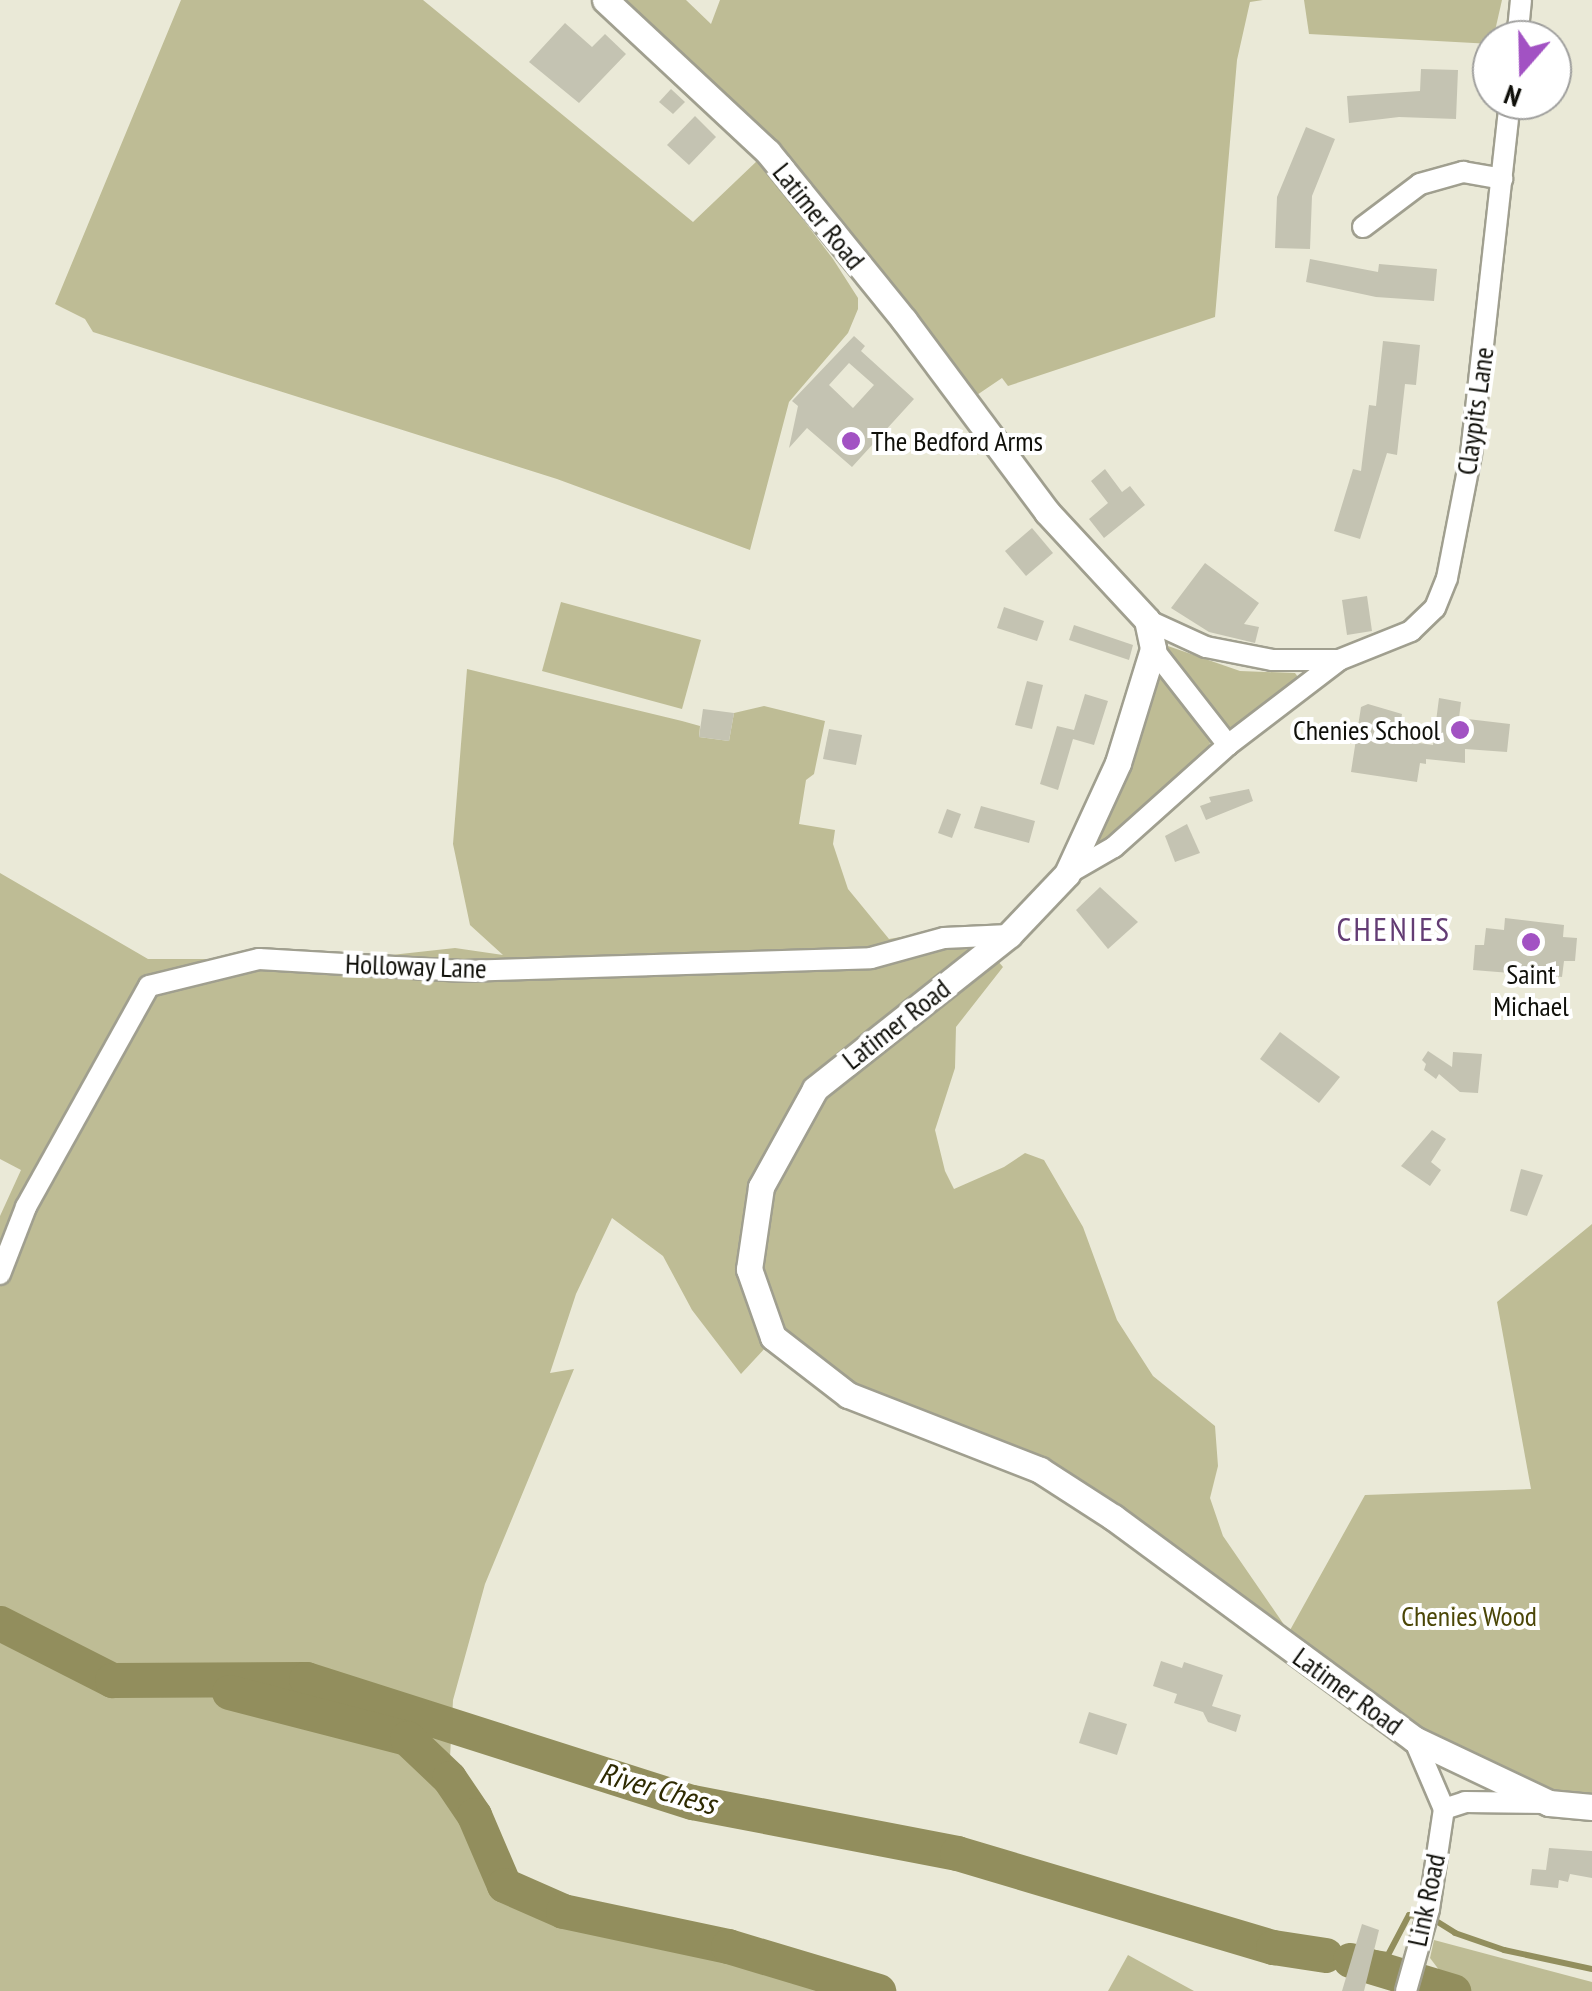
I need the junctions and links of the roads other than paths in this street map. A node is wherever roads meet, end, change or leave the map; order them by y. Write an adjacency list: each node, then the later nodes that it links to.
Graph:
1 (605, 0): 5 (street, Latimer Road)
2 (1508, 120): 3 (street, Claypits Lane)
3 (1502, 179): 4 (street); 7 (street, Claypits Lane)
4 (1363, 227)
5 (1147, 620): 6 (street, Latimer Road); 7 (street, Claypits Lane)
6 (1152, 650): 8 (street); 9 (street, Latimer Road)
7 (1338, 660): 8 (street, Claypits Lane)
8 (1228, 746): 9 (street, Claypits Lane)
9 (1067, 874): 10 (street, Latimer Road)
10 (1008, 936): 11 (street, Holloway Lane); 12 (street, Latimer Road)
11 (0, 1274)
12 (1414, 1739): 13 (street, Latimer Road); 15 (street)
13 (1548, 1803): 14 (street, Latimer Road); 15 (street)
14 (1592, 1807)
15 (1444, 1809): 16 (street, Link Road)
16 (1406, 1991)

